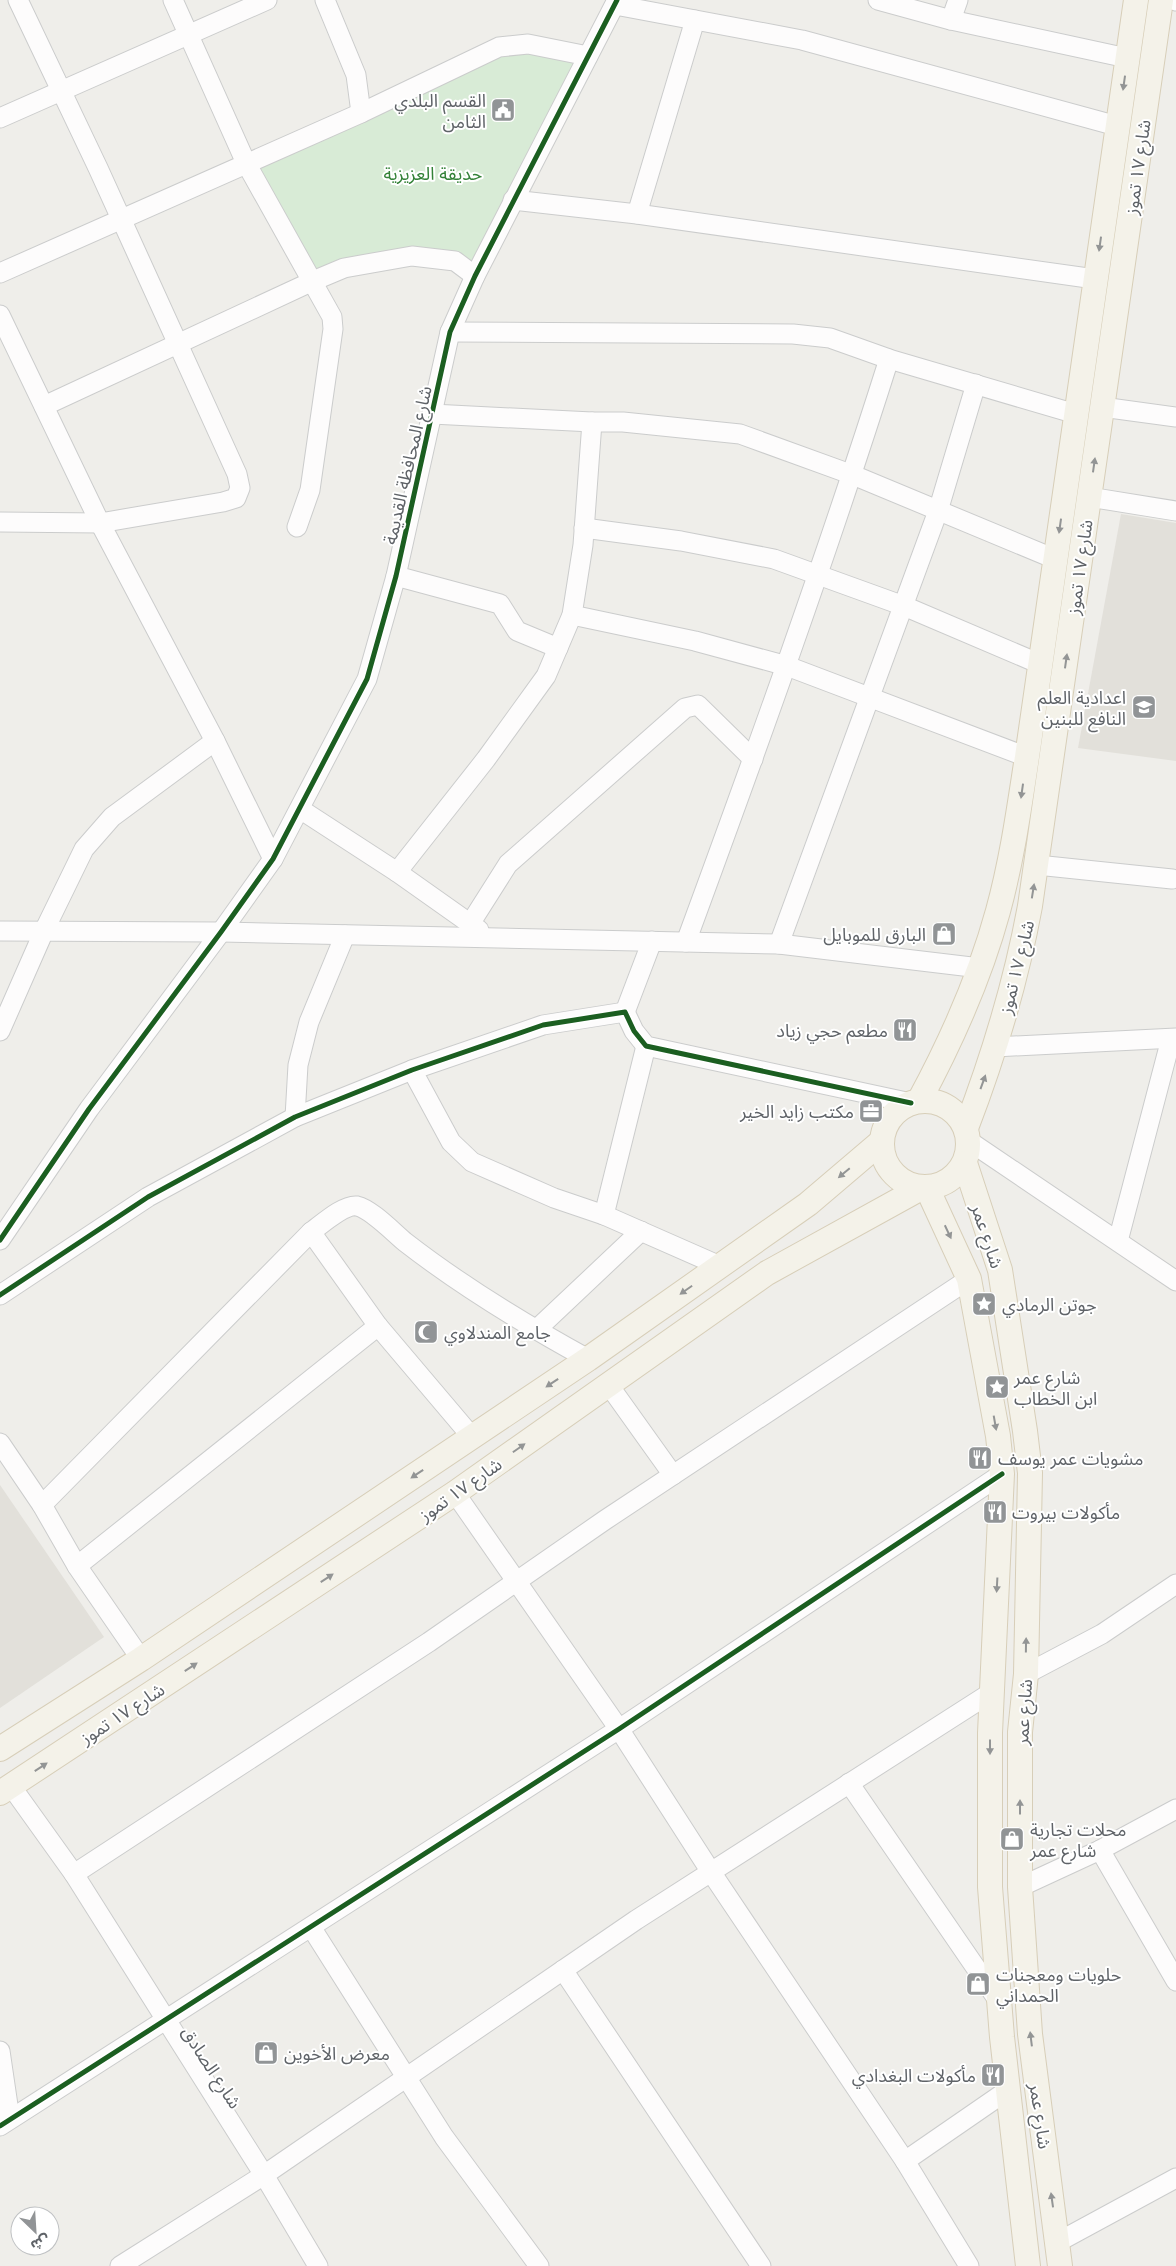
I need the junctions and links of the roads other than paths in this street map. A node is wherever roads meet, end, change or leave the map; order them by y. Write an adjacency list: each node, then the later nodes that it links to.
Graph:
1 (18, 0): 15 (street)
2 (173, 0): 12 (street)
3 (267, 0): 12 (street)
4 (324, 0): 16 (street)
5 (878, 0): 11 (street)
6 (958, 0): 11 (street)
7 (1136, 0): 14 (main road, شارع ١٧ تموز)
8 (1161, 0): 33 (main road, شارع ١٧ تموز)
9 (616, 2): 10 (street); 13 (street, شارع المحافظة القديمة)
10 (695, 20): 18 (street); 21 (street)
11 (952, 20): 14 (street)
12 (188, 34): 15 (street); 19 (street)
13 (588, 56): 16 (street); 20 (street, شارع المحافظة القديمة)
14 (1127, 58): 18 (main road, شارع ١٧ تموز, one-way to 18)
15 (61, 91): 17 (street); 22 (street)
16 (361, 114): 19 (street)
17 (0, 118)
18 (1117, 126): 25 (main road, شارع ١٧ تموز, one-way to 25)
19 (246, 164): 22 (street); 26 (street)
20 (513, 200): 21 (street); 24 (street, شارع المحافظة القديمة)
21 (637, 214): 25 (street)
22 (121, 218): 23 (street); 29 (street)
23 (0, 273)
24 (475, 276): 26 (street); 28 (street, شارع المحافظة القديمة)
25 (1095, 279): 35 (main road, شارع ١٧ تموز)
26 (313, 281): 29 (street); 44 (street)
27 (0, 314): 32 (street)
28 (450, 332): 30 (street); 34 (street, شارع المحافظة القديمة)
29 (178, 343): 32 (street); 43 (street)
30 (889, 359): 31 (street); 38 (street)
31 (976, 384): 35 (street); 41 (street)
32 (44, 406): 43 (street)
33 (1102, 407): 36 (street); 39 (main road, شارع ١٧ تموز, one-way to 33)
34 (432, 414): 37 (street); 48 (street, شارع المحافظة القديمة)
35 (1076, 414): 46 (main road, شارع ١٧ تموز, one-way to 46)
36 (1176, 417)
37 (592, 422): 38 (street); 45 (street)
38 (853, 475): 41 (street); 47 (street)
39 (1089, 497): 40 (street); 60 (main road, شارع ١٧ تموز, one-way to 39)
40 (1176, 510)
41 (938, 511): 46 (street); 49 (street)
42 (0, 522): 43 (street)
43 (100, 523): 55 (street)
44 (298, 528)
45 (584, 528): 47 (street); 50 (street)
46 (1055, 559): 52 (main road, شارع ١٧ تموز)
47 (818, 574): 49 (street); 53 (street)
48 (396, 576): 51 (street); 58 (street, شارع المحافظة القديمة)
49 (904, 606): 52 (street); 54 (street)
50 (572, 615): 51 (street); 53 (street)
51 (558, 648): 61 (street)
52 (1040, 664): 56 (main road, شارع ١٧ تموز)
53 (787, 666): 54 (street); 57 (street)
54 (871, 697): 56 (street); 71 (street)
55 (214, 741): 59 (street); 65 (street)
56 (1027, 757): 72 (main road, شارع ١٧ تموز, one-way to 72)
57 (753, 760): 63 (street); 70 (street)
58 (300, 809): 59 (street, شارع المحافظة القديمة); 61 (street)
59 (273, 858): 66 (street, شارع المحافظة القديمة)
60 (1037, 864): 62 (street); 77 (main road, شارع ١٧ تموز, one-way to 60)
61 (397, 872): 63 (street)
62 (1172, 879)
63 (470, 924): 68 (street)
64 (0, 931): 65 (street)
65 (44, 931): 66 (street); 74 (street)
66 (221, 932): 67 (street); 88 (street, شارع المحافظة القديمة)
67 (345, 935): 68 (street); 80 (street)
68 (491, 938): 69 (street)
69 (652, 941): 70 (street); 73 (street)
70 (686, 942): 71 (street)
71 (779, 944): 72 (street)
72 (980, 968): 79 (main road, شارع ١٧ تموز)
73 (625, 1012): 76 (street); 78 (street)
74 (0, 1031)
75 (1174, 1038): 77 (street); 89 (street)
76 (646, 1046): 79 (street); 85 (street)
77 (995, 1047): 81 (main road, شارع ١٧ تموز, one-way to 77)
78 (412, 1070): 80 (street); 85 (street)
79 (915, 1102): 81 (main road); 82 (main road)
80 (295, 1117): 93 (street)
81 (967, 1134): 83 (main road); 89 (street)
82 (882, 1141): 84 (main road); 90 (main road, شارع ١٧ تموز, one-way to 90)
83 (964, 1163): 84 (main road); 108 (main road, شارع عمر, one-way to 83)
84 (924, 1188): 91 (main road, شارع عمر, one-way to 91); 97 (main road, شارع ١٧ تموز)
85 (604, 1215): 86 (street)
86 (641, 1231): 90 (street); 95 (street)
87 (311, 1232): 94 (street); 95 (street); 103 (street)
88 (0, 1240)
89 (1118, 1241): 92 (street)
90 (720, 1266): 96 (main road, شارع ١٧ تموز, one-way to 96)
91 (969, 1279): 100 (main road, شارع عمر, one-way to 100); 101 (street)
92 (1176, 1281)
93 (0, 1295)
94 (378, 1326): 98 (street); 104 (street)
95 (536, 1330): 96 (street)
96 (588, 1359): 98 (main road, شارع ١٧ تموز, one-way to 98)
97 (608, 1384): 101 (street); 102 (main road, شارع ١٧ تموز, one-way to 97)
98 (472, 1437): 107 (main road, شارع ١٧ تموز, one-way to 107)
99 (0, 1443): 103 (street)
100 (1002, 1474): 109 (main road, شارع عمر, one-way to 109); 110 (street)
101 (673, 1475): 105 (street)
102 (455, 1493): 105 (street); 113 (main road, شارع ١٧ تموز, one-way to 102)
103 (42, 1505): 104 (street)
104 (78, 1566): 107 (street)
105 (517, 1581): 110 (street); 117 (street)
106 (1176, 1584): 108 (street)
107 (141, 1659): 111 (main road, شارع ١٧ تموز)
108 (1026, 1674): 118 (main road, شارع عمر, one-way to 108)
109 (992, 1692): 112 (street); 122 (main road, شارع عمر, one-way to 122)
110 (619, 1729): 116 (street); 119 (street)
111 (0, 1749)
112 (849, 1783): 116 (street); 122 (street)
113 (6, 1790): 117 (street, شارع الصادق)
114 (1176, 1809): 115 (street)
115 (1100, 1850): 118 (street); 121 (street)
116 (711, 1872): 120 (street); 128 (street)
117 (74, 1874): 123 (street, شارع الصادق)
118 (1020, 1887): 131 (main road, شارع عمر, one-way to 118)
119 (311, 1927): 123 (street); 125 (street)
120 (563, 1970): 125 (street); 135 (street)
121 (1176, 1981)
122 (1000, 2003): 126 (main road, شارع عمر)
123 (164, 2019): 127 (street); 129 (street, شارع الصادق)
124 (0, 2051): 127 (street)
125 (406, 2078): 129 (street); 134 (street)
126 (1008, 2090): 128 (street); 137 (main road, شارع عمر)
127 (5, 2122)
128 (905, 2162): 136 (street)
129 (264, 2175): 132 (street); 133 (street, شارع الصادق)
130 (1176, 2178): 131 (street)
131 (1058, 2242): 138 (main road, شارع عمر)
132 (120, 2266)
133 (318, 2266)
134 (539, 2266)
135 (761, 2266)
136 (969, 2266)
137 (1028, 2266)
138 (1060, 2266)

